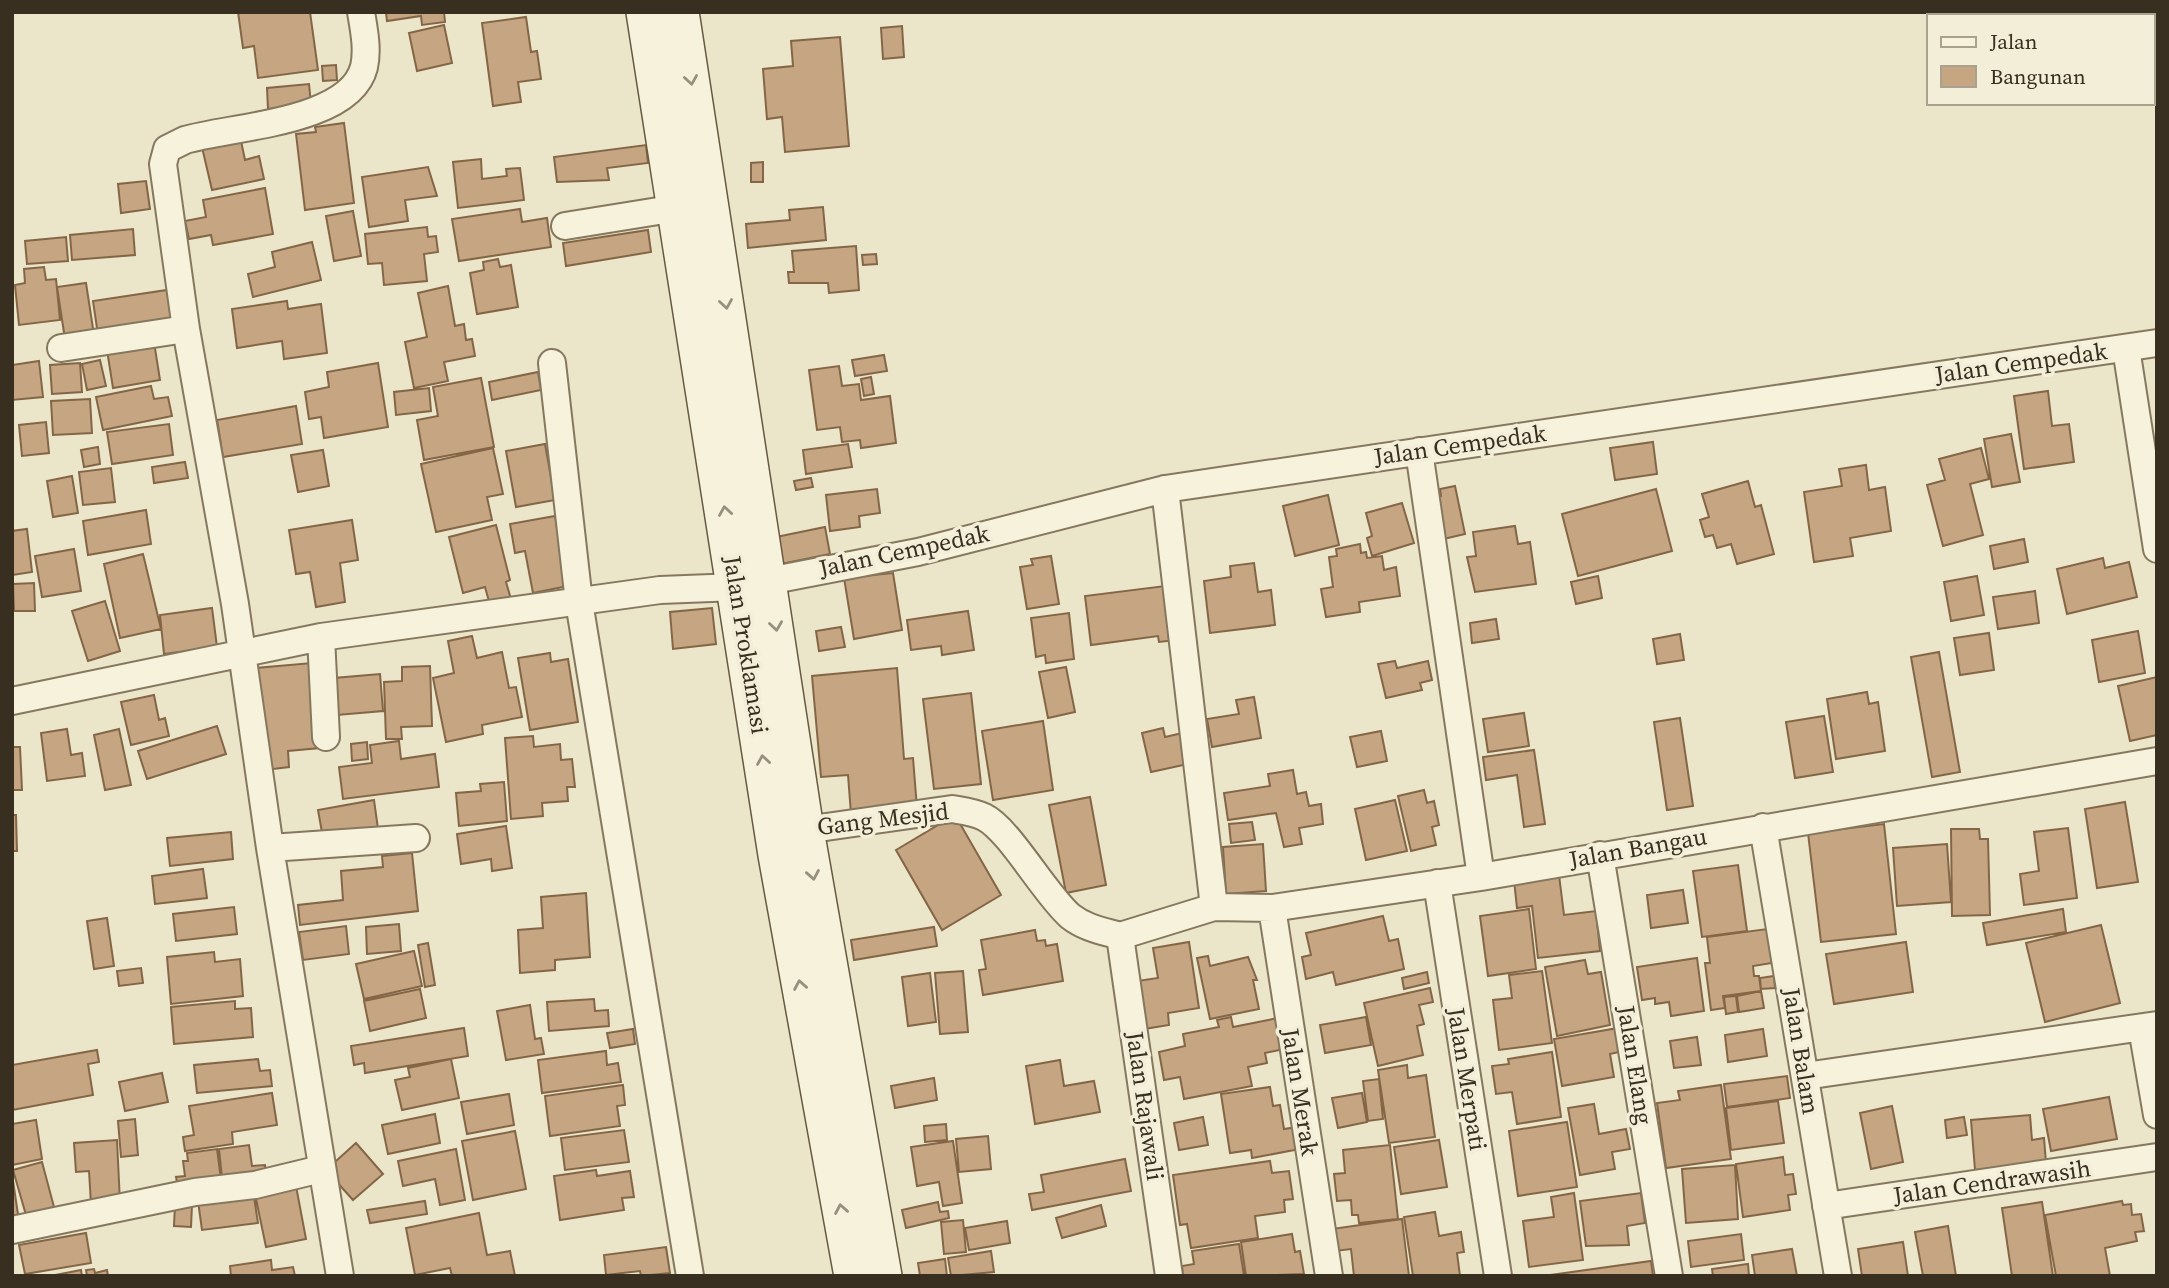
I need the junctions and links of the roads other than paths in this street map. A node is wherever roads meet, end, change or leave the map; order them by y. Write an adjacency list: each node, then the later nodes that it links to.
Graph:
1 (361, 12): 6 (street)
2 (645, 12): 4 (street, Jalan Proklamasi)
3 (680, 12): 14 (street, Jalan Proklamasi, one-way to 14)
4 (677, 208): 5 (street); 14 (street, Jalan Proklamasi, one-way to 4)
5 (565, 226)
6 (186, 329): 8 (street); 17 (street)
7 (2157, 343): 9 (street, Jalan Cempedak)
8 (61, 348)
9 (2126, 348): 11 (street, Jalan Cempedak); 13 (street)
10 (552, 363): 15 (street)
11 (1419, 450): 12 (street, Jalan Cempedak); 26 (street)
12 (1165, 489): 14 (street, Jalan Cempedak); 28 (street)
13 (2157, 549)
14 (753, 583): 15 (street, Jalan Cempedak); 22 (street, Jalan Proklamasi, one-way to 22); 40 (street, Jalan Proklamasi, one-way to 14)
15 (579, 602): 16 (street, Jalan Cempedak); 39 (street)
16 (321, 637): 17 (street, Jalan Cempedak); 19 (street)
17 (243, 655): 18 (street, Jalan Cempedak); 24 (street)
18 (12, 701)
19 (326, 737)
20 (2157, 761): 21 (street, Jalan Bangau)
21 (1763, 827): 25 (street, Jalan Bangau); 32 (street, Jalan Balam)
22 (805, 830): 30 (street, Gang Mesjid); 41 (street, Jalan Proklamasi, one-way to 41)
23 (416, 838): 24 (street)
24 (270, 848): 35 (street)
25 (1600, 855): 26 (street, Jalan Bangau); 45 (street, Jalan Elang)
26 (1481, 877): 27 (street, Jalan Bangau)
27 (1437, 883): 29 (street, Jalan Bangau); 44 (street, Jalan Merpati)
28 (1214, 907): 29 (street, Jalan Bangau); 30 (street, Jalan Bangau)
29 (1272, 908): 43 (street, Jalan Merak)
30 (1121, 936): 42 (street, Jalan Rajawali)
31 (2149, 1027): 32 (street); 33 (street)
32 (1805, 1076): 36 (street, Jalan Balam)
33 (2157, 1115)
34 (2157, 1157): 36 (street, Jalan Cendrawasih)
35 (321, 1169): 37 (street); 38 (street)
36 (1826, 1206): 46 (street, Jalan Balam)
37 (12, 1230)
38 (340, 1276)
39 (690, 1276)
40 (853, 1276)
41 (883, 1276)
42 (1169, 1276)
43 (1329, 1276)
44 (1497, 1276)
45 (1669, 1276)
46 (1838, 1276)

